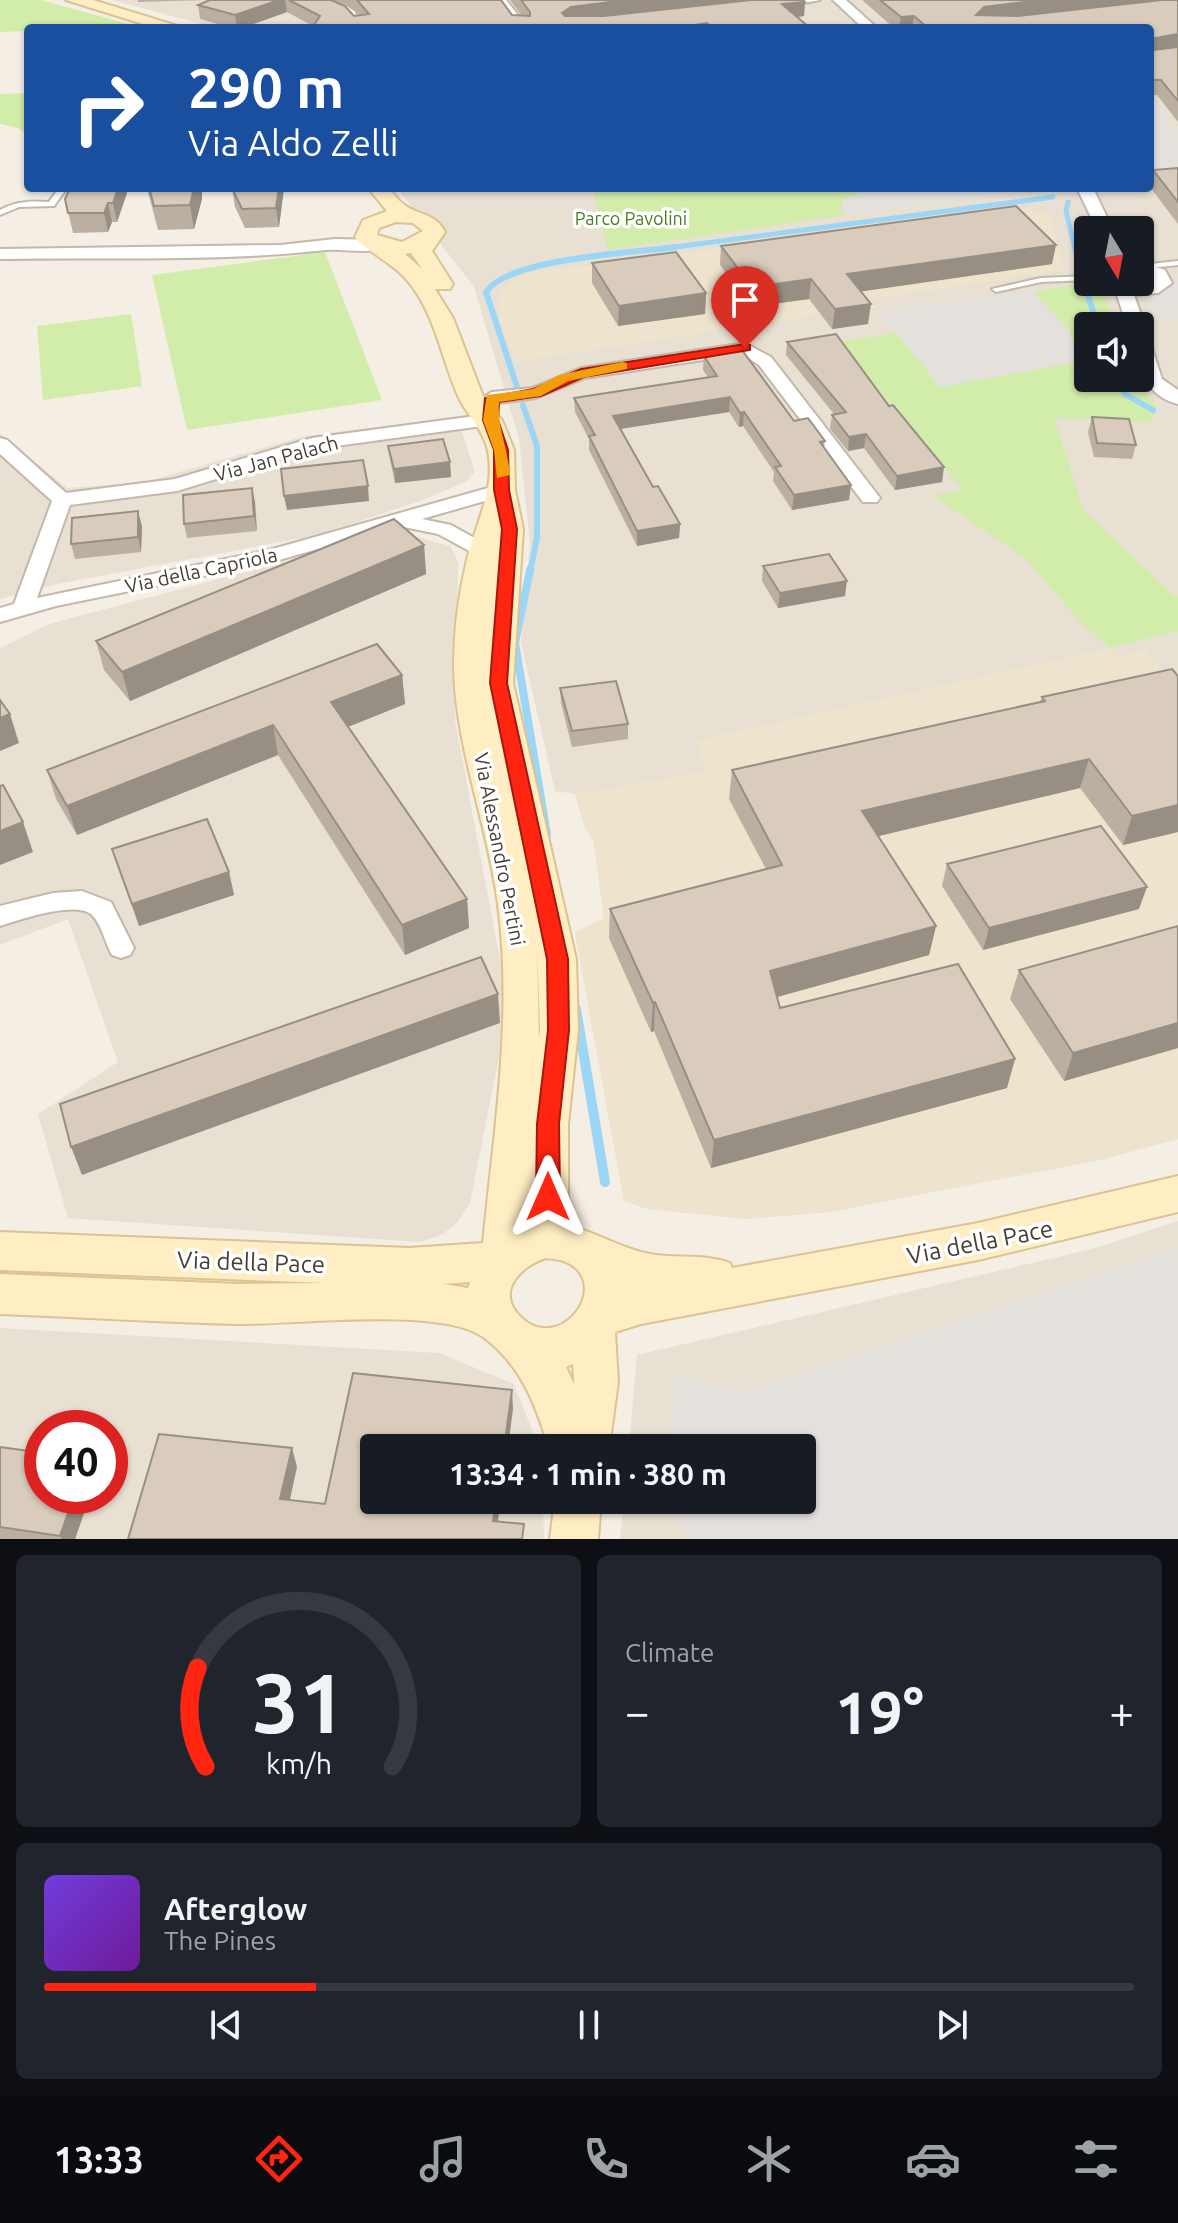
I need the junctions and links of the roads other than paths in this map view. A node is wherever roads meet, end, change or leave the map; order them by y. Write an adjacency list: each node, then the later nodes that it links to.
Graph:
1 (74, 0): 7 (street)
2 (500, 0): 9 (street)
3 (814, 0): 6 (street)
4 (839, 0): 10 (street)
5 (343, 5): 8 (street)
6 (761, 6)
7 (161, 24)
8 (358, 24)
9 (519, 24)
10 (866, 24)
11 (60, 192): 15 (lane)
12 (364, 192): 18 (street)
13 (381, 192): 17 (street)
14 (1087, 192): 16 (street)
15 (2, 210)
16 (1098, 216)
17 (416, 217): 18 (street); 19 (street)
18 (374, 237): 19 (street); 20 (street); 29 (street, Via Alessandro Pertini)
19 (426, 240): 29 (street, Via Alessandro Pertini)
20 (0, 254)
21 (1178, 263): 22 (lane)
22 (1154, 266)
23 (1074, 279): 25 (lane)
24 (1165, 279): 26 (street)
25 (996, 289)
26 (1141, 312)
27 (1154, 382): 28 (street)
28 (1178, 398)
29 (491, 409): 31 (street, Via Alessandro Pertini); 32 (street, Via Jan Palach); 33 (street, Via Jan Palach)
30 (0, 444): 33 (street)
31 (502, 490): 34 (street, Via della Capriola); 35 (street, Via Alessandro Pertini); 41 (street, Via Alessandro Pertini)
32 (870, 498)
33 (62, 500): 36 (street)
34 (401, 522): 35 (street); 36 (street, Via della Capriola)
35 (480, 549): 43 (street, Via Alessandro Pertini)
36 (23, 608): 37 (street, Via della Capriola)
37 (0, 615)
38 (0, 916): 39 (street)
39 (121, 948)
40 (1178, 1194): 44 (street, Via della Pace)
41 (578, 1248): 43 (street); 44 (street, Via della Pace); 46 (street)
42 (0, 1251): 43 (street, Via della Pace)
43 (502, 1261): 47 (street)
44 (778, 1279): 46 (street, Via della Pace)
45 (0, 1294): 47 (street, Via della Pace)
46 (598, 1322): 47 (street); 49 (street)
47 (510, 1333): 48 (street)
48 (567, 1434)
49 (588, 1434)
50 (577, 1514): 51 (street)
51 (574, 1539)

